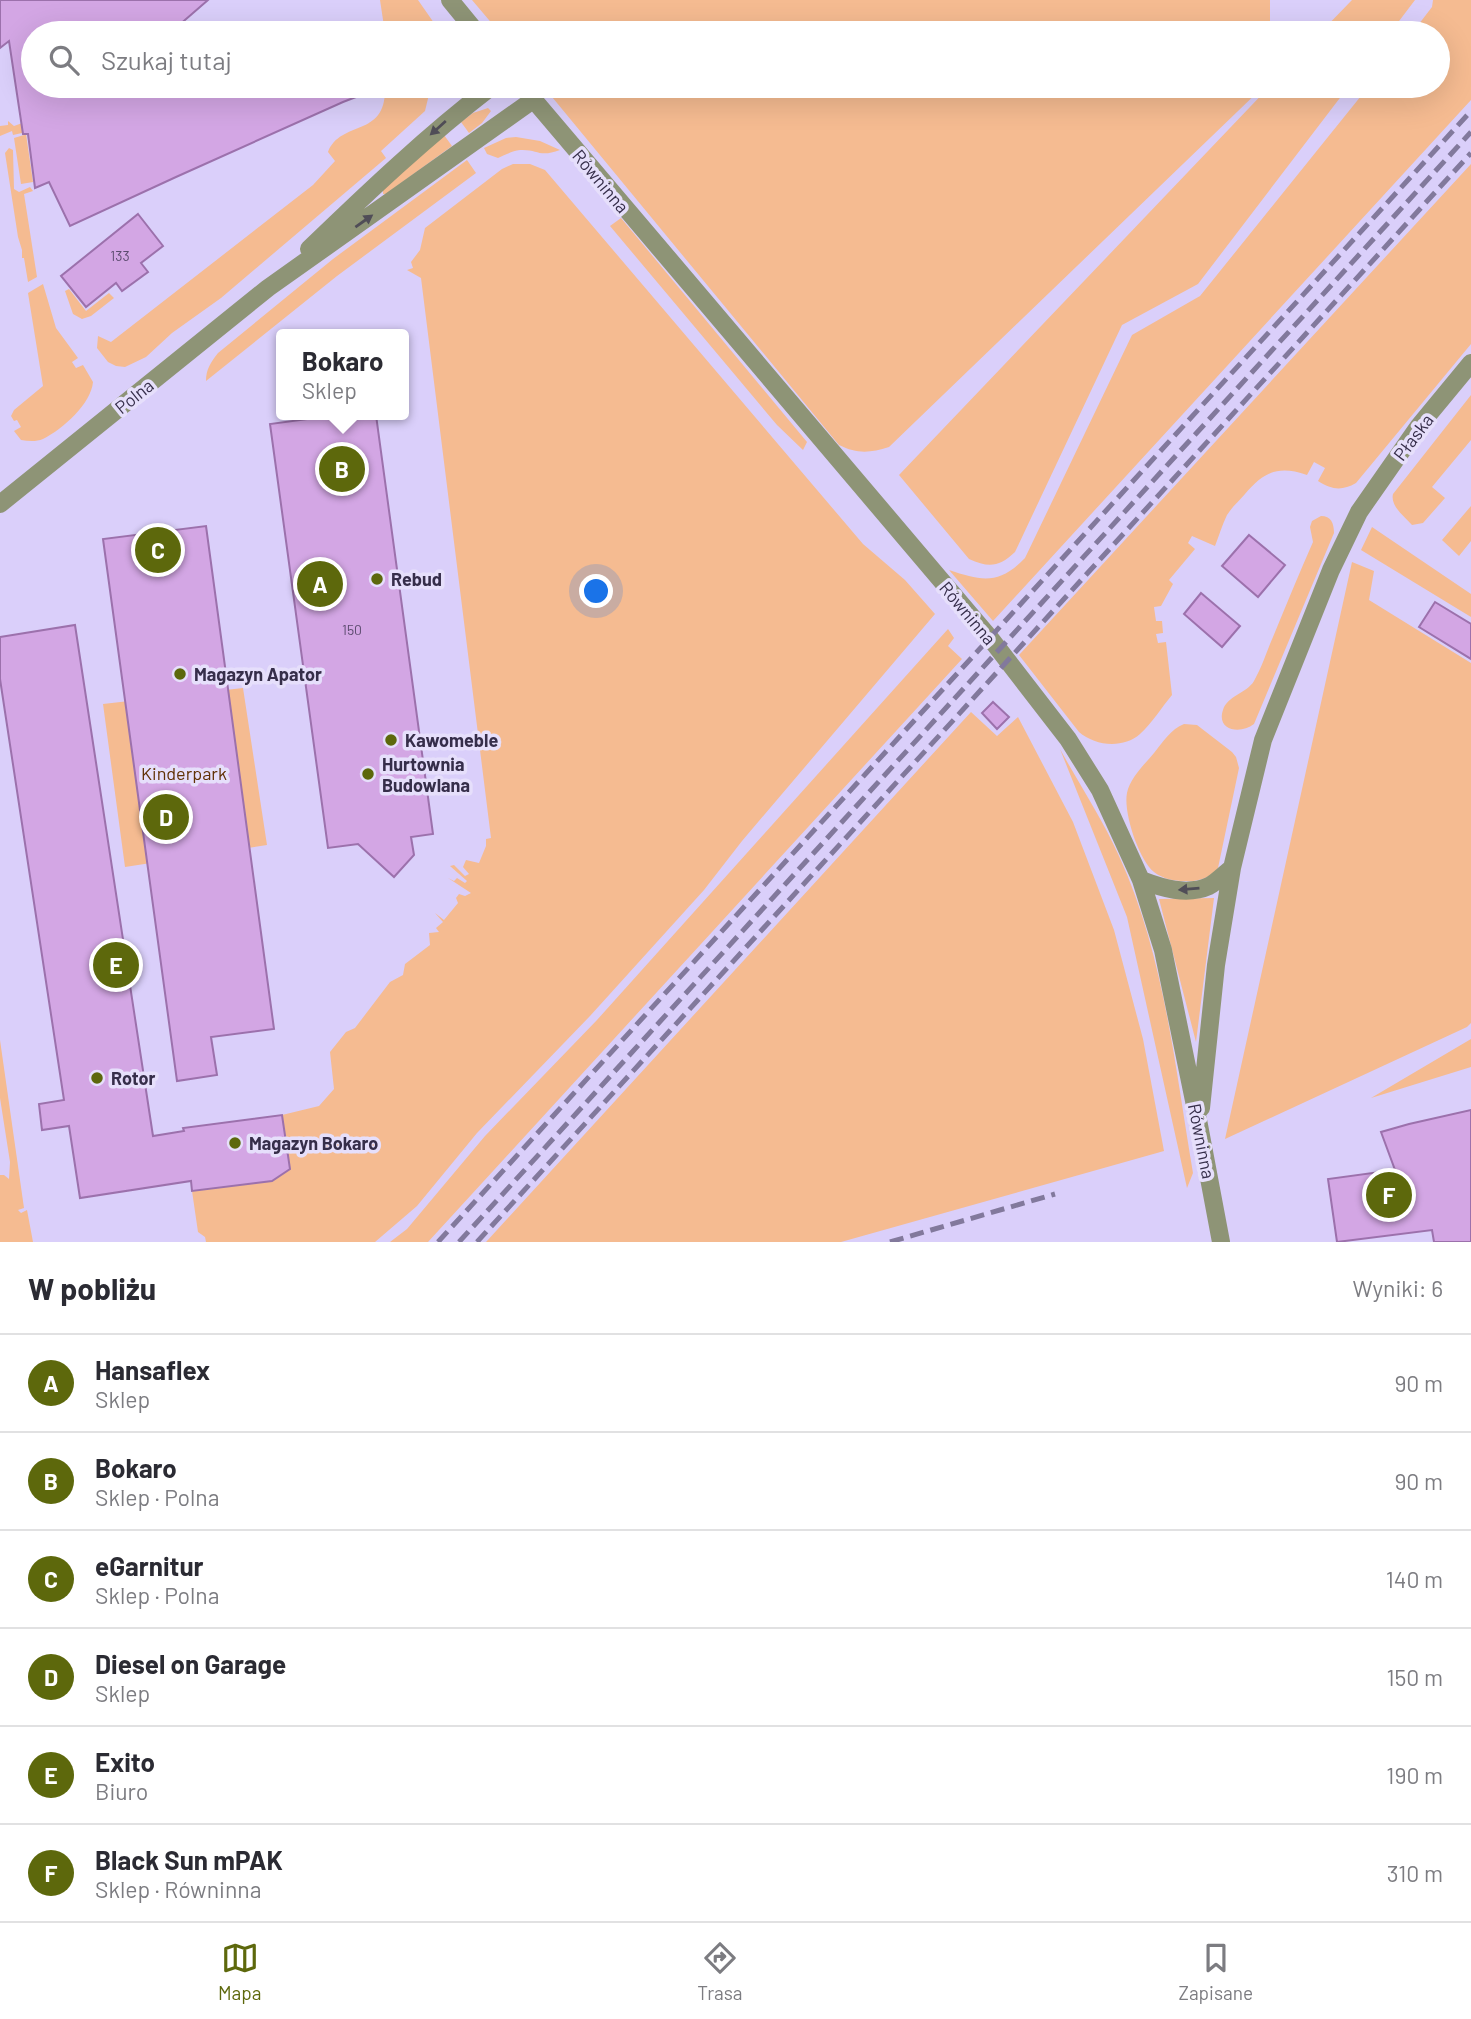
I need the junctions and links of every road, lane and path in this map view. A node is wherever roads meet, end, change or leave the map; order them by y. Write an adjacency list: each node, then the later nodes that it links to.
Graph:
1 (450, 0): 2 (street)
2 (467, 21)
3 (477, 98): 5 (street, Polna, one-way to 5)
4 (533, 100): 5 (street, Polna, one-way to 4); 9 (street, Równinna)
5 (268, 289): 7 (street, Polna)
6 (1471, 363): 8 (street, Płaska)
7 (0, 504)
8 (1232, 868): 9 (street, one-way to 9); 10 (street, Płaska)
9 (1142, 880): 10 (street, Równinna)
10 (1199, 1125): 11 (street, Równinna)
11 (1221, 1242)

